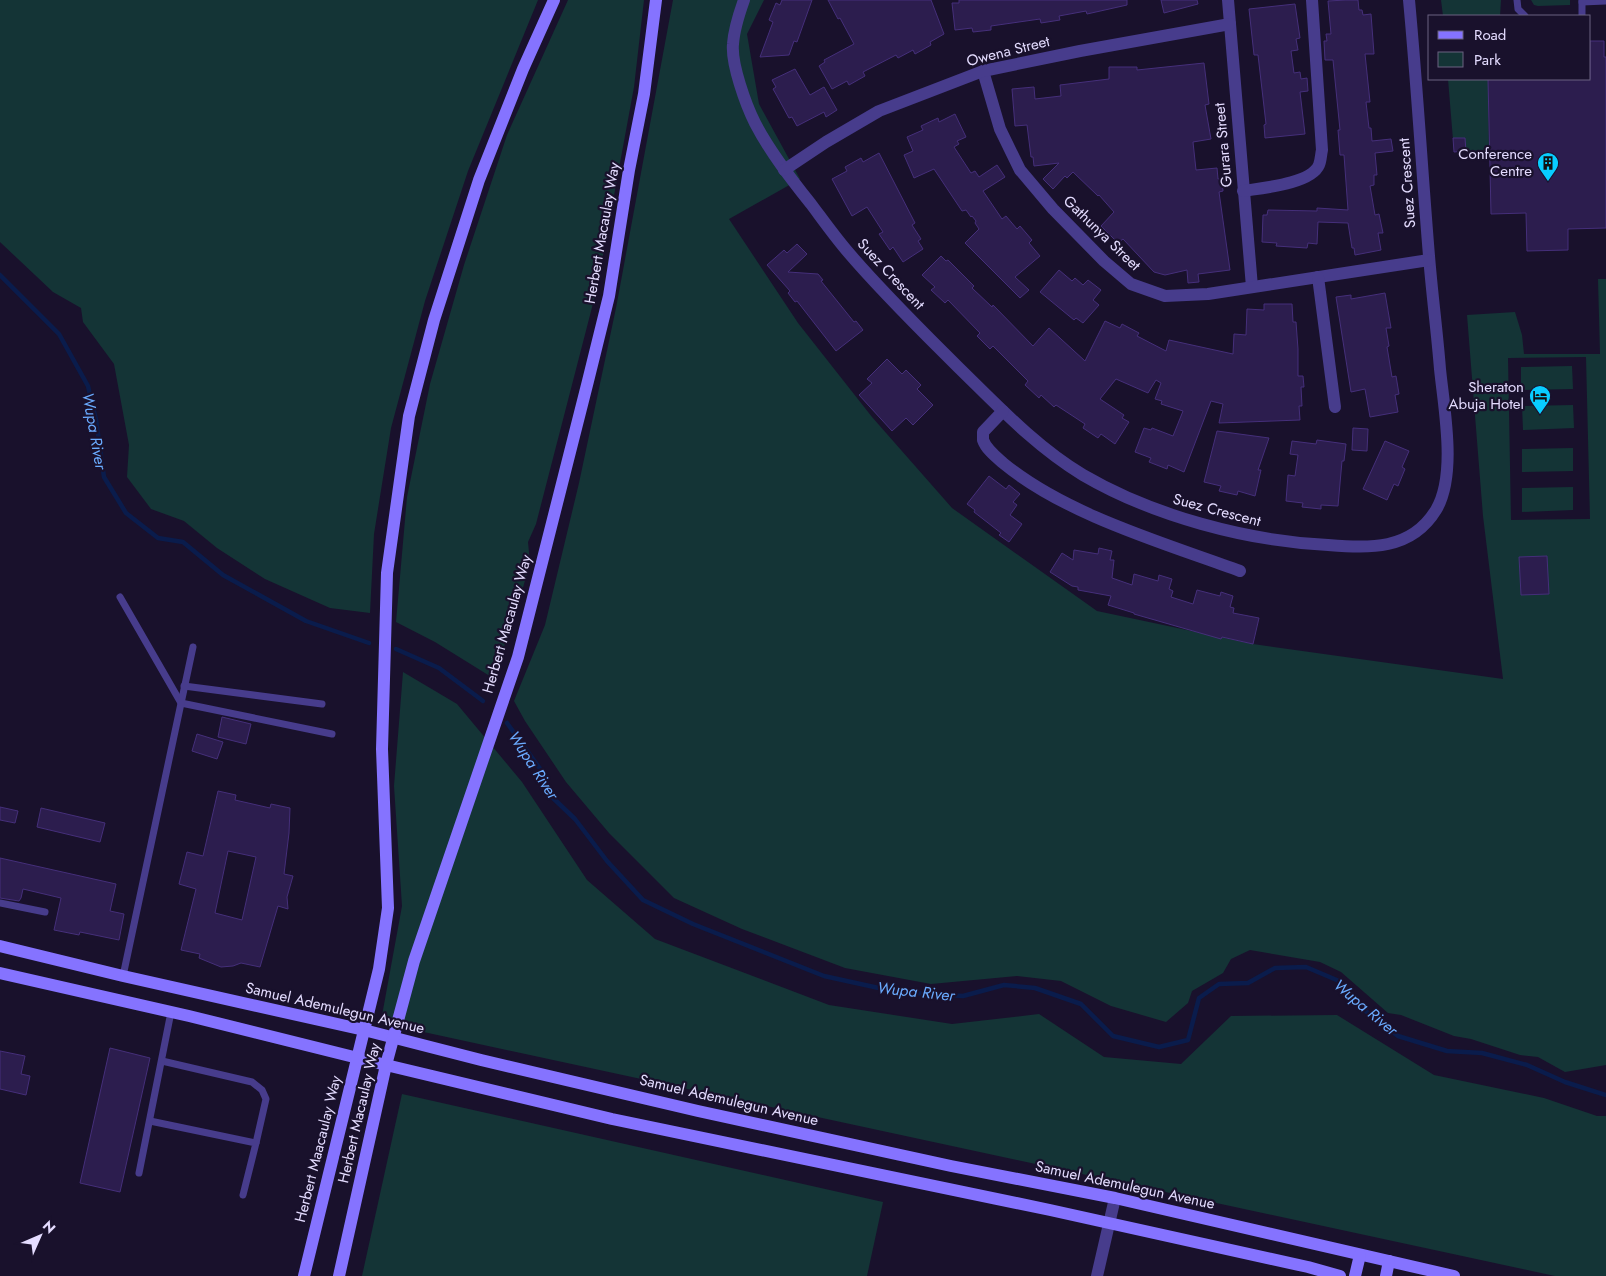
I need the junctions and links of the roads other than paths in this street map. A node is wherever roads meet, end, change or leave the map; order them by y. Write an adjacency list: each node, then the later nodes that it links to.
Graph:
1 (554, 0): 34 (main road, Herbert Macaulay Way)
2 (656, 0): 35 (main road, Herbert Macaulay Way)
3 (744, 0): 14 (street, Suez Crescent)
4 (1228, 0): 12 (street, Gurara Street)
5 (1312, 0): 15 (street)
6 (1409, 0): 16 (street, Suez Crescent)
7 (1517, 0): 10 (lane)
8 (1582, 1): 9 (lane); 11 (lane)
9 (1606, 1)
10 (1524, 15)
11 (1582, 15)
12 (1230, 24): 13 (street, Owena Street); 15 (street, Gurara Street)
13 (983, 71): 14 (street, Owena Street); 18 (street, Gathunya Street)
14 (784, 170): 20 (street, Suez Crescent)
15 (1243, 191): 18 (street, Gurara Street)
16 (1429, 260): 17 (street, Gathunya Street); 20 (street, Suez Crescent)
17 (1318, 277): 18 (street, Gathunya Street); 19 (street)
18 (1252, 287)
19 (1335, 407)
20 (1003, 411): 21 (street)
21 (1240, 571)
22 (120, 597): 25 (lane)
23 (192, 647): 24 (lane)
24 (184, 686): 25 (lane); 26 (lane)
25 (181, 703): 27 (lane); 32 (lane)
26 (322, 704)
27 (332, 734)
28 (0, 903): 29 (lane)
29 (45, 912)
30 (0, 946): 32 (main road, Samuel Ademulegun Avenue)
31 (0, 973): 33 (main road)
32 (123, 976): 34 (main road, Samuel Ademulegun Avenue)
33 (171, 1012): 36 (main road); 37 (lane)
34 (364, 1030): 35 (main road, Samuel Ademulegun Avenue); 36 (main road, Herbert Maacaulay Way)
35 (393, 1037): 38 (main road, Herbert Macaulay Way); 43 (main road, Samuel Ademulegun Avenue)
36 (357, 1058): 38 (main road); 48 (main road, Herbert Maacaulay Way)
37 (162, 1061): 39 (lane); 40 (lane)
38 (386, 1066): 44 (main road); 49 (main road, Herbert Macaulay Way)
39 (150, 1121): 40 (lane); 41 (lane)
40 (256, 1143): 42 (lane)
41 (139, 1173)
42 (243, 1195)
43 (1115, 1198): 44 (street); 45 (main road, Samuel Ademulegun Avenue)
44 (1110, 1224): 47 (main road); 50 (street)
45 (1360, 1254): 46 (main road, Samuel Ademulegun Avenue); 52 (main road)
46 (1389, 1262): 53 (main road); 54 (main road, Samuel Ademulegun Avenue)
47 (1313, 1272): 51 (main road)
48 (304, 1276)
49 (339, 1276)
50 (1098, 1276)
51 (1340, 1276)
52 (1355, 1276)
53 (1386, 1276)
54 (1454, 1276)

